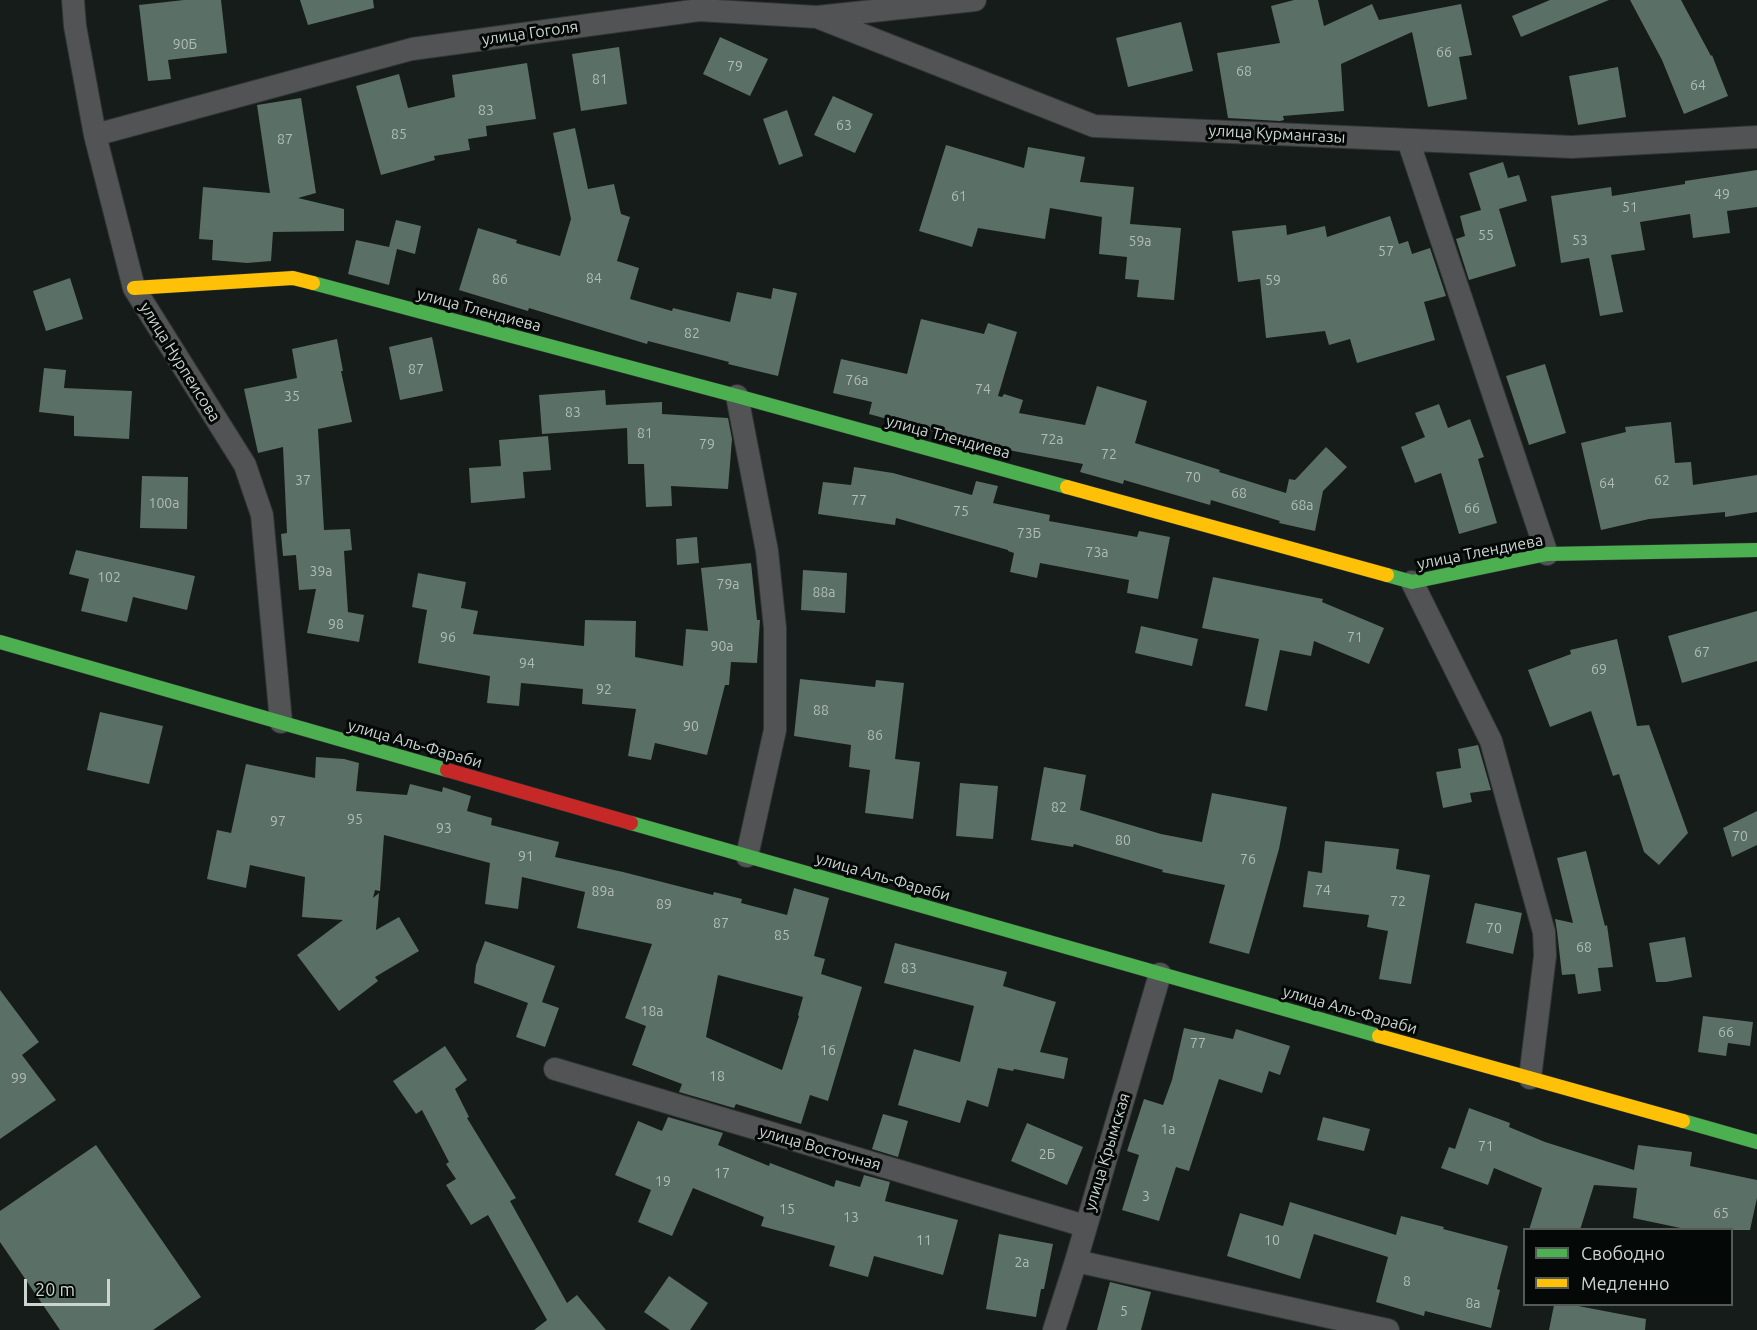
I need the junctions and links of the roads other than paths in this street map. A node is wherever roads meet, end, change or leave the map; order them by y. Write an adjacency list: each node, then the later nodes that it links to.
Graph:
1 (73, 0): 5 (street, улица Нурпеисова)
2 (975, 0): 4 (street, улица Гоголя)
3 (697, 5): 4 (street, улица Гоголя); 5 (street, улица Гоголя)
4 (817, 17): 7 (street, улица Курмангазы)
5 (95, 135): 8 (street, улица Нурпеисова)
6 (1757, 137): 7 (street, улица Курмангазы)
7 (1408, 140): 11 (street)
8 (134, 288): 9 (main road, улица Тлендиева); 14 (street, улица Нурпеисова)
9 (737, 396): 12 (main road, улица Тлендиева); 15 (street)
10 (1757, 550): 11 (main road, улица Тлендиева)
11 (1547, 554): 12 (main road, улица Тлендиева)
12 (1412, 582): 18 (street)
13 (0, 642): 14 (main road, улица Аль-Фараби)
14 (281, 722): 15 (main road, улица Аль-Фараби)
15 (747, 856): 16 (main road, улица Аль-Фараби)
16 (1160, 974): 18 (main road, улица Аль-Фараби); 20 (street, улица Крымская)
17 (555, 1069): 20 (street, улица Восточная)
18 (1530, 1078): 19 (main road, улица Аль-Фараби)
19 (1757, 1142)
20 (1085, 1226): 21 (street, улица Крымская)
21 (1076, 1262): 22 (street, улица Крымская); 23 (street)
22 (1054, 1330)
23 (1388, 1330)

